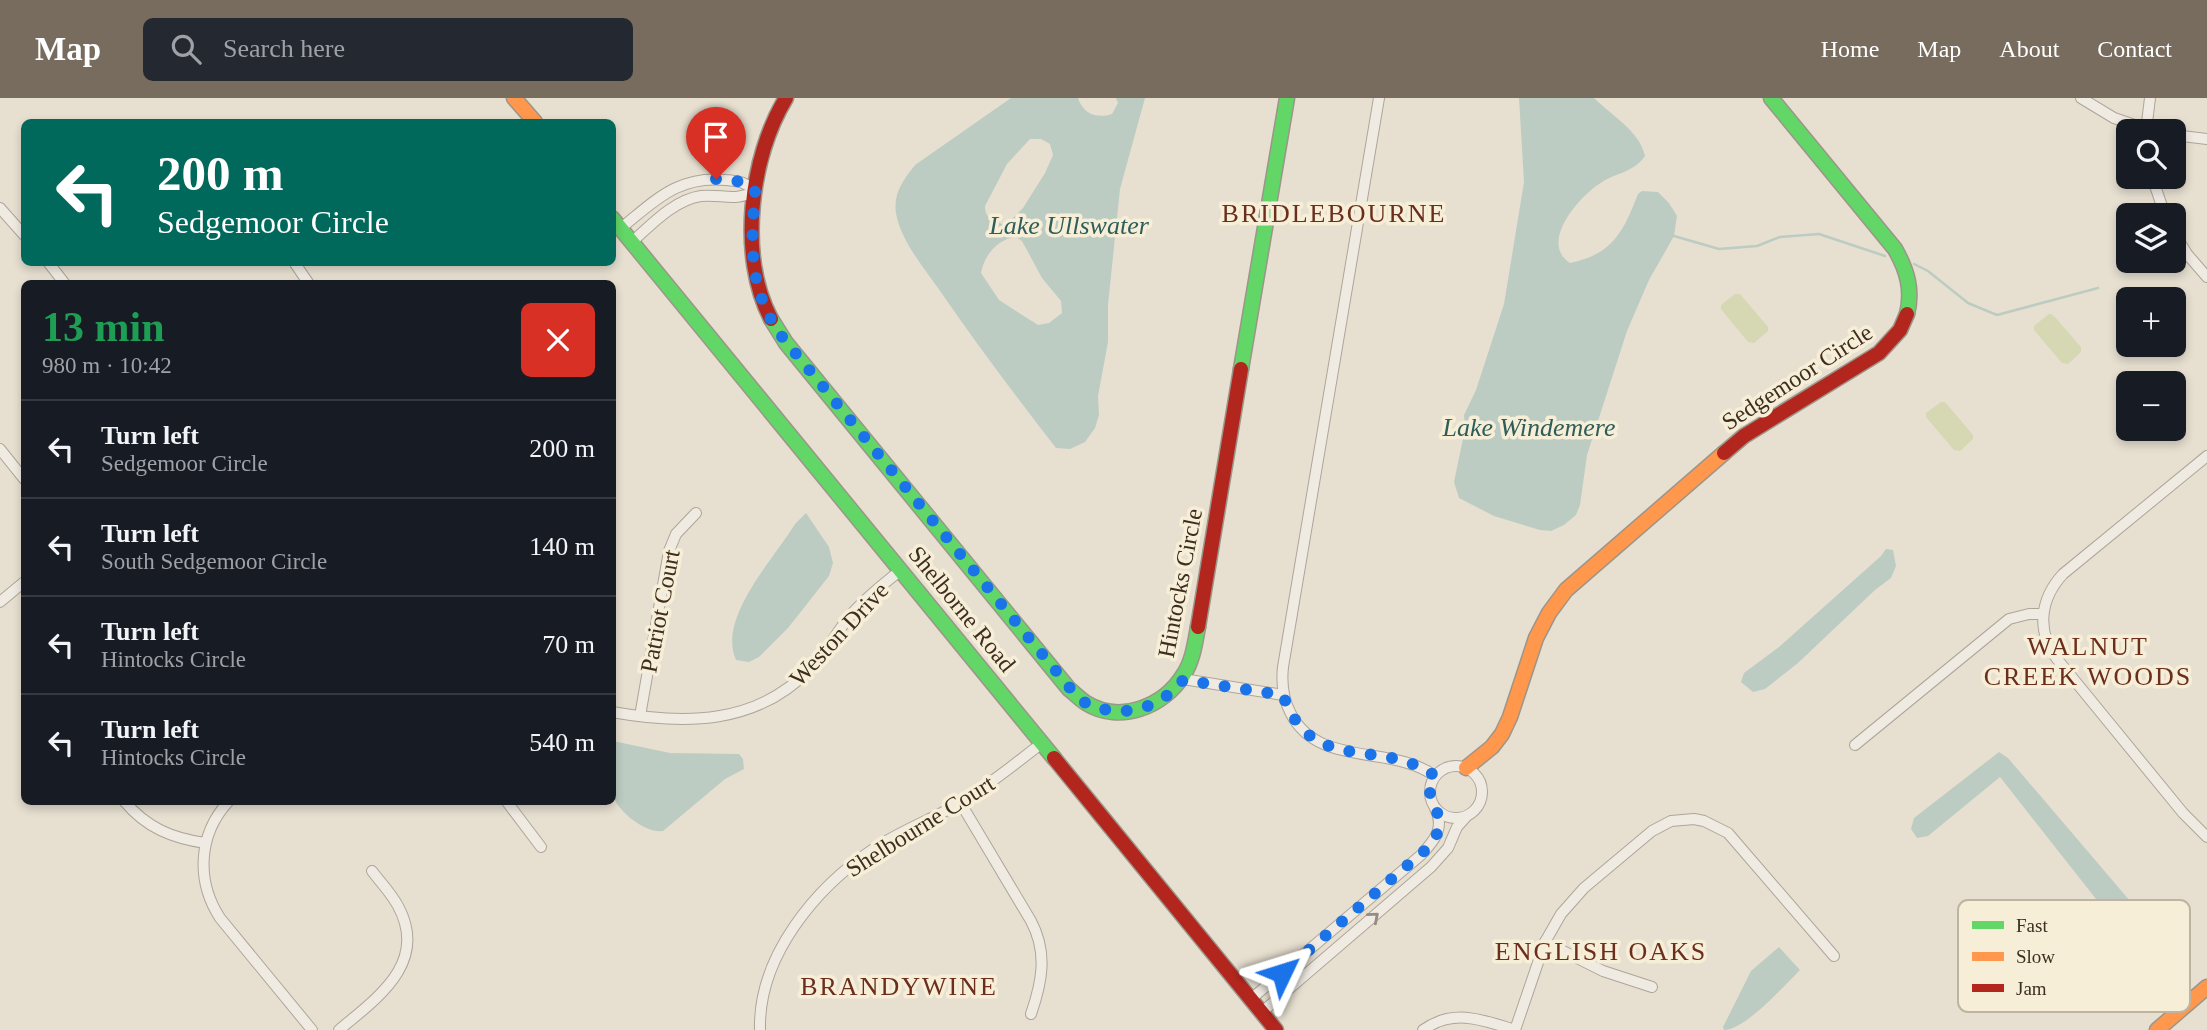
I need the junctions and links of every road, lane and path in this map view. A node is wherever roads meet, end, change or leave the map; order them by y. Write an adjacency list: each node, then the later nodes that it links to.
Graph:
1 (514, 98): 8 (street)
2 (786, 98): 13 (street, Hintocks Circle)
3 (1287, 98): 30 (street, Hintocks Circle)
4 (1379, 98): 31 (street)
5 (1771, 98): 36 (street, Sedgemoor Circle)
6 (2081, 98): 9 (street)
7 (2150, 98): 10 (street)
8 (532, 119)
9 (2117, 119)
10 (2149, 119)
11 (2186, 136): 12 (street)
12 (2207, 139)
13 (755, 191): 15 (street); 17 (street); 30 (street, Hintocks Circle)
14 (0, 208): 16 (street)
15 (617, 223): 17 (street, Shelborne Road)
16 (21, 231)
17 (632, 242): 26 (street, Shelborne Road)
18 (2186, 252): 20 (street)
19 (51, 266): 21 (street)
20 (2207, 277)
21 (62, 280)
22 (0, 449): 24 (street)
23 (2207, 456): 29 (street)
24 (21, 475)
25 (696, 513): 33 (street, Patriot Court)
26 (901, 570): 33 (street, Weston Drive); 34 (street, Shelborne Road)
27 (21, 584): 28 (street)
28 (0, 602)
29 (2043, 614): 35 (street); 44 (street)
30 (1183, 680): 31 (street)
31 (1283, 695): 37 (street)
32 (616, 713): 33 (street, Weston Drive)
33 (639, 716)
34 (1042, 743): 38 (street, Shelbourne Court); 52 (street, Shelborne Road)
35 (1855, 745)
36 (1466, 768): 37 (street); 43 (street)
37 (1435, 776): 42 (street)
38 (960, 803): 56 (street); 59 (street, Shelbourne Court)
39 (128, 805): 45 (street)
40 (226, 805): 45 (street)
41 (509, 805): 46 (street)
42 (1435, 808): 43 (street); 52 (street)
43 (1466, 817): 54 (street, one-way to 43)
44 (2207, 837)
45 (205, 843): 57 (street)
46 (541, 847)
47 (372, 872): 58 (street)
48 (1545, 942): 49 (street); 50 (street); 62 (street)
49 (1834, 956)
50 (1652, 987)
51 (2207, 988): 53 (street)
52 (1251, 999): 54 (street, Shelborne Road)
53 (2190, 1002)
54 (1262, 1012): 60 (street, Shelborne Road)
55 (2178, 1012): 63 (street)
56 (1031, 1014)
57 (313, 1030)
58 (339, 1030)
59 (760, 1030)
60 (1276, 1030)
61 (1423, 1030): 62 (street)
62 (1515, 1030)
63 (2157, 1030)

